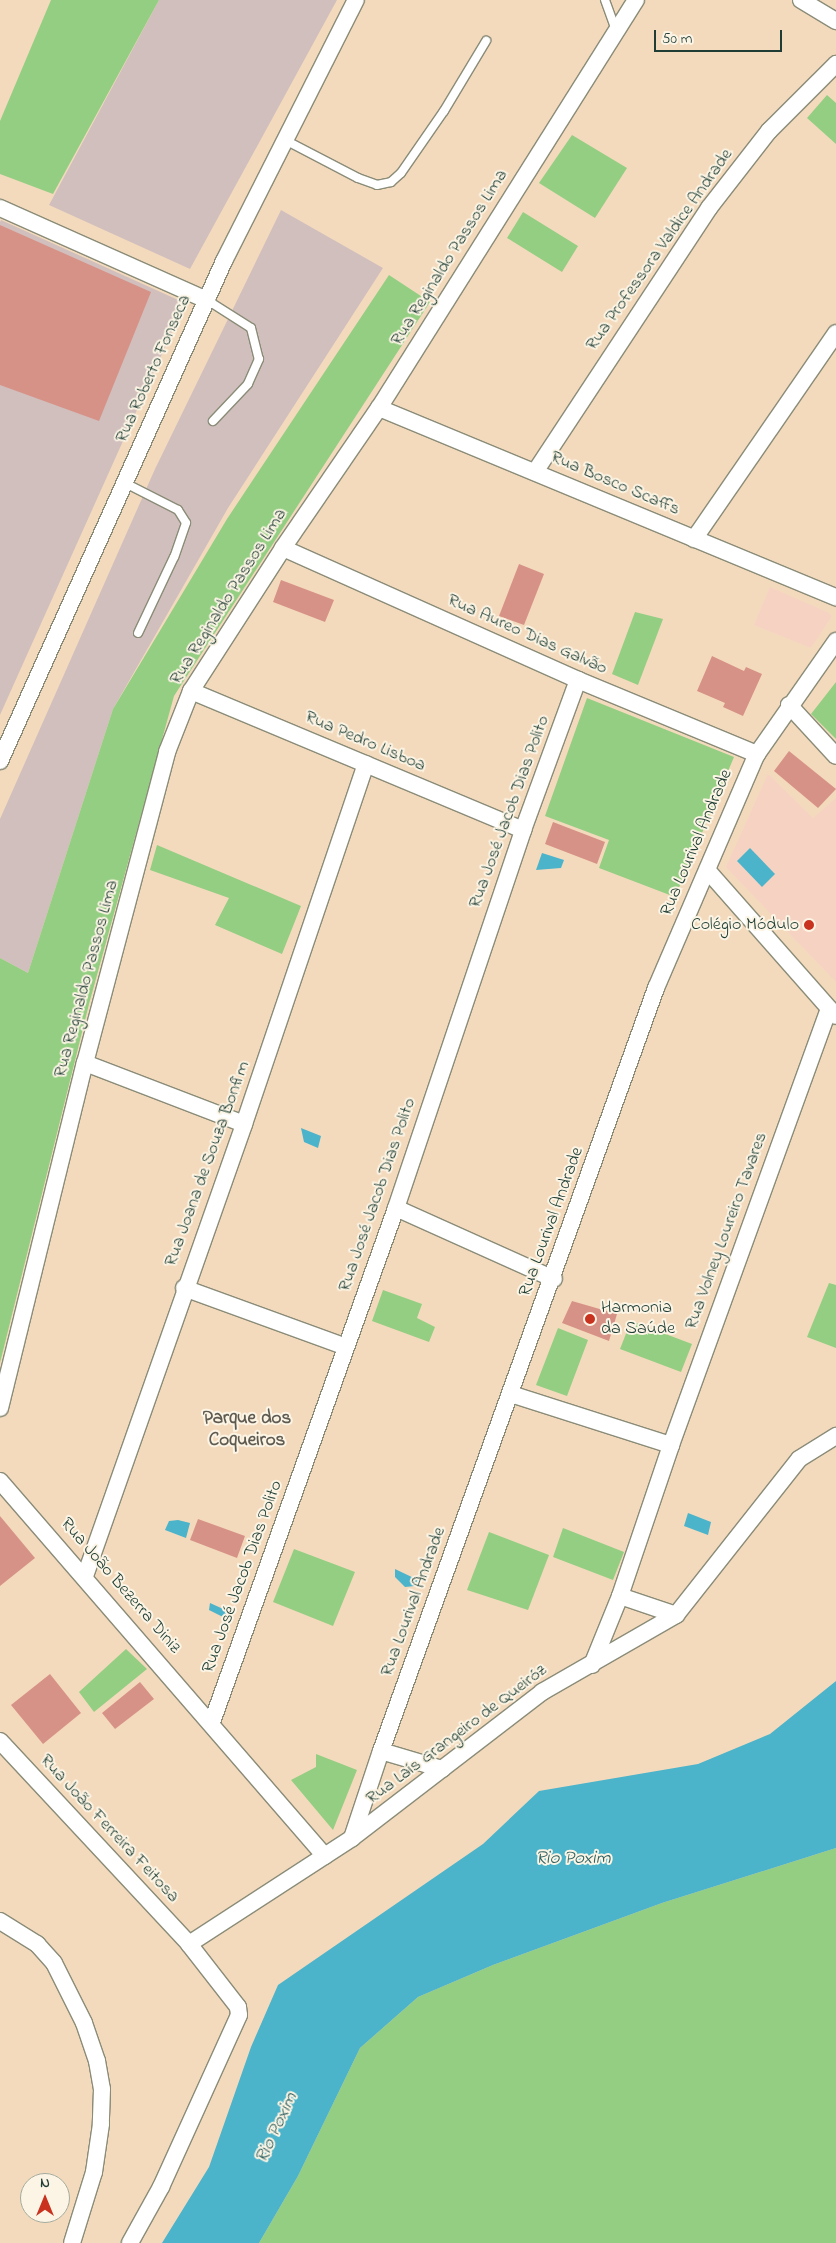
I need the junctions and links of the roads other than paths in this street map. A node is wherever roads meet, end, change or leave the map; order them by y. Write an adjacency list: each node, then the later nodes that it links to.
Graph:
1 (356, 0): 9 (street, Rua Roberto Fonseca)
2 (605, 0): 6 (lane)
3 (636, 0): 6 (street, Rua Reginaldo Passos Lima)
4 (801, 0): 5 (street)
5 (836, 21)
6 (616, 31): 13 (street, Rua Reginaldo Passos Lima)
7 (486, 40): 9 (lane)
8 (836, 64): 15 (street, Rua Professora Valdice Andrade)
9 (285, 140): 11 (street, Rua Roberto Fonseca)
10 (0, 208): 11 (street)
11 (207, 300): 14 (lane); 16 (street, Rua Roberto Fonseca)
12 (836, 333): 17 (street)
13 (379, 408): 15 (street, Rua Bosco Scaffs); 18 (street, Rua Reginaldo Passos Lima)
14 (213, 421)
15 (535, 472): 17 (street, Rua Bosco Scaffs)
16 (124, 483): 20 (lane); 27 (street, Rua Roberto Fonseca)
17 (694, 539): 19 (street, Rua Bosco Scaffs)
18 (283, 548): 22 (street, Rua Aureo Dias Galvão); 23 (street, Rua Reginaldo Passos Lima)
19 (836, 597)
20 (138, 633)
21 (836, 641): 24 (street, Rua Lourival Andrade)
22 (578, 680): 25 (street, Rua Aureo Dias Galvão); 29 (street, Rua José Jacob Dias Polito)
23 (191, 691): 28 (street, Rua Pedro Lisboa); 32 (street, Rua Reginaldo Passos Lima)
24 (789, 705): 25 (street, Rua Lourival Andrade); 26 (street)
25 (757, 754): 30 (street, Rua Lourival Andrade)
26 (836, 756)
27 (0, 761)
28 (366, 764): 29 (street, Rua Pedro Lisboa); 33 (street, Rua Joana de Souza Bonfim)
29 (523, 830): 34 (street, Rua José Jacob Dias Polito)
30 (708, 871): 31 (street); 35 (street, Rua Lourival Andrade)
31 (832, 1012): 41 (street, Rua Volney Loureiro Tavares)
32 (85, 1063): 33 (street); 39 (street, Rua Reginaldo Passos Lima)
33 (244, 1124): 36 (street, Rua Joana de Souza Bonfim)
34 (396, 1208): 35 (street); 37 (street, Rua José Jacob Dias Polito)
35 (554, 1279): 38 (street, Rua Lourival Andrade)
36 (184, 1288): 37 (street); 43 (street, Rua Joana de Souza Bonfim)
37 (346, 1347): 47 (street, Rua José Jacob Dias Polito)
38 (510, 1394): 41 (street); 49 (street, Rua Lourival Andrade)
39 (0, 1408)
40 (836, 1436): 45 (street, Rua Laís Grangeiro de Queiróz)
41 (671, 1445): 44 (street, Rua Volney Loureiro Tavares)
42 (0, 1481): 43 (street, Rua João Bezerra Diniz)
43 (85, 1576): 47 (street, Rua João Bezerra Diniz)
44 (620, 1596): 45 (street); 46 (street, Rua Volney Loureiro Tavares)
45 (676, 1615): 46 (street, Rua Laís Grangeiro de Queiróz)
46 (592, 1664): 50 (street, Rua Laís Grangeiro de Queiróz)
47 (212, 1722): 52 (street, Rua João Bezerra Diniz)
48 (0, 1741): 54 (street, Rua João Ferreira Feitosa)
49 (381, 1751): 50 (street); 51 (street, Rua Lourival Andrade)
50 (442, 1769): 51 (street, Rua Laís Grangeiro de Queiróz)
51 (352, 1838): 52 (street, Rua Laís Grangeiro de Queiróz)
52 (325, 1856): 54 (street, Rua Laís Grangeiro de Queiróz)
53 (0, 1921): 55 (street)
54 (189, 1944): 56 (street, Rua João Ferreira Feitosa)
55 (72, 2243)
56 (130, 2243)

